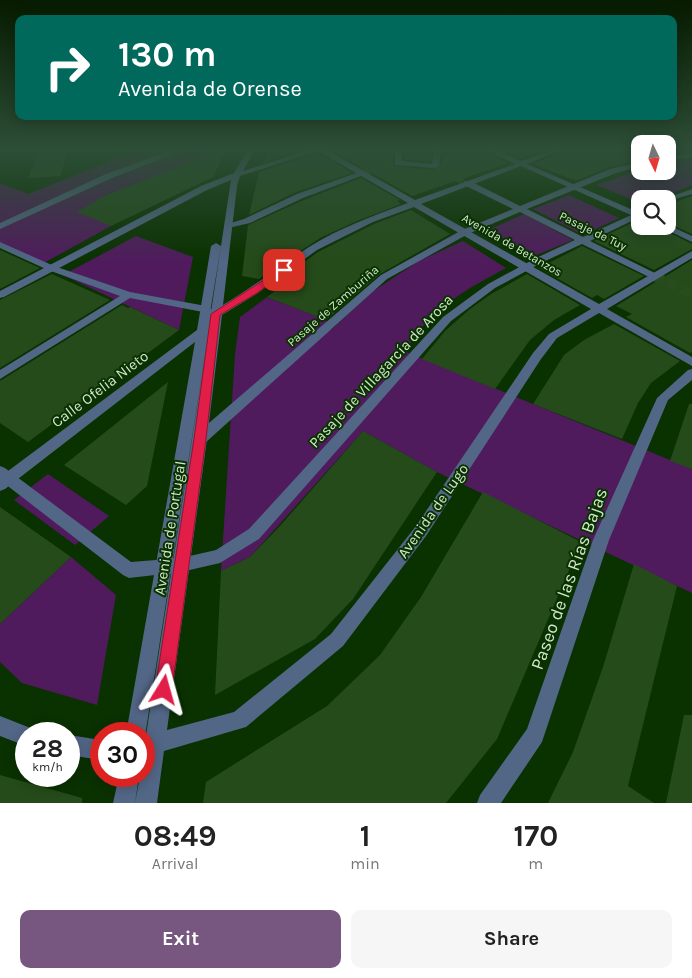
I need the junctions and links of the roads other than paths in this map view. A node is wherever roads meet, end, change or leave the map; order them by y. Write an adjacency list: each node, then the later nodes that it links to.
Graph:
1 (86, 186): 17 (street)
2 (211, 186): 25 (street)
3 (231, 186): 30 (street, Avenida de Portugal)
4 (234, 186): 16 (street, Avenida de Portugal)
5 (327, 186): 16 (street)
6 (384, 186): 12 (street, Avenida de Betanzos)
7 (458, 186): 12 (street)
8 (474, 186): 13 (street, Pasaje de Tuy)
9 (574, 187): 13 (street, Pasaje de Zamburiña); 14 (street)
10 (692, 191): 11 (street)
11 (676, 196)
12 (413, 203): 18 (street, Avenida de Betanzos); 30 (street)
13 (520, 209): 18 (street, Pasaje de Zamburiña); 21 (street, Pasaje de Tuy)
14 (631, 212)
15 (631, 219): 21 (street, Pasaje de Villagarcía de Arosa)
16 (228, 225): 30 (street, Avenida de Portugal)
17 (0, 226)
18 (465, 232): 24 (street, Avenida de Betanzos); 35 (street, Pasaje de Zamburiña)
19 (676, 232): 20 (street)
20 (692, 239)
21 (583, 240): 24 (street, Pasaje de Villagarcía de Arosa); 26 (street, Pasaje de Tuy)
22 (0, 245): 25 (street)
23 (692, 254): 26 (street, Avenida de Lugo)
24 (525, 267): 29 (street, Avenida de Betanzos); 37 (street, Pasaje de Villagarcía de Arosa)
25 (51, 268): 27 (street); 28 (street)
26 (654, 276): 29 (street, Avenida de Lugo)
27 (0, 295)
28 (128, 295): 30 (street); 34 (street)
29 (598, 308): 32 (street, Avenida de Betanzos); 43 (street, Avenida de Lugo)
30 (211, 311): 31 (street, Avenida de Portugal); 35 (street, Avenida de Portugal)
31 (202, 331): 36 (street, Calle Ofelia Nieto); 38 (street, Avenida de Portugal)
32 (692, 362)
33 (692, 373): 48 (street, Paseo de las Rías Bajas)
34 (0, 375)
35 (200, 439): 37 (street, Avenida de Portugal)
36 (3, 479): 38 (street, Pasaje de Villagarcía de Arosa)
37 (181, 565): 38 (street, Pasaje de Villagarcía de Arosa); 40 (street, Avenida de Portugal)
38 (164, 566): 39 (street, Avenida de Portugal)
39 (138, 722)
40 (154, 722)
41 (0, 726): 42 (street)
42 (15, 732)
43 (155, 744)
44 (127, 787): 46 (street)
45 (147, 787): 47 (street, Avenida de Portugal)
46 (124, 803)
47 (146, 803)
48 (488, 803)

